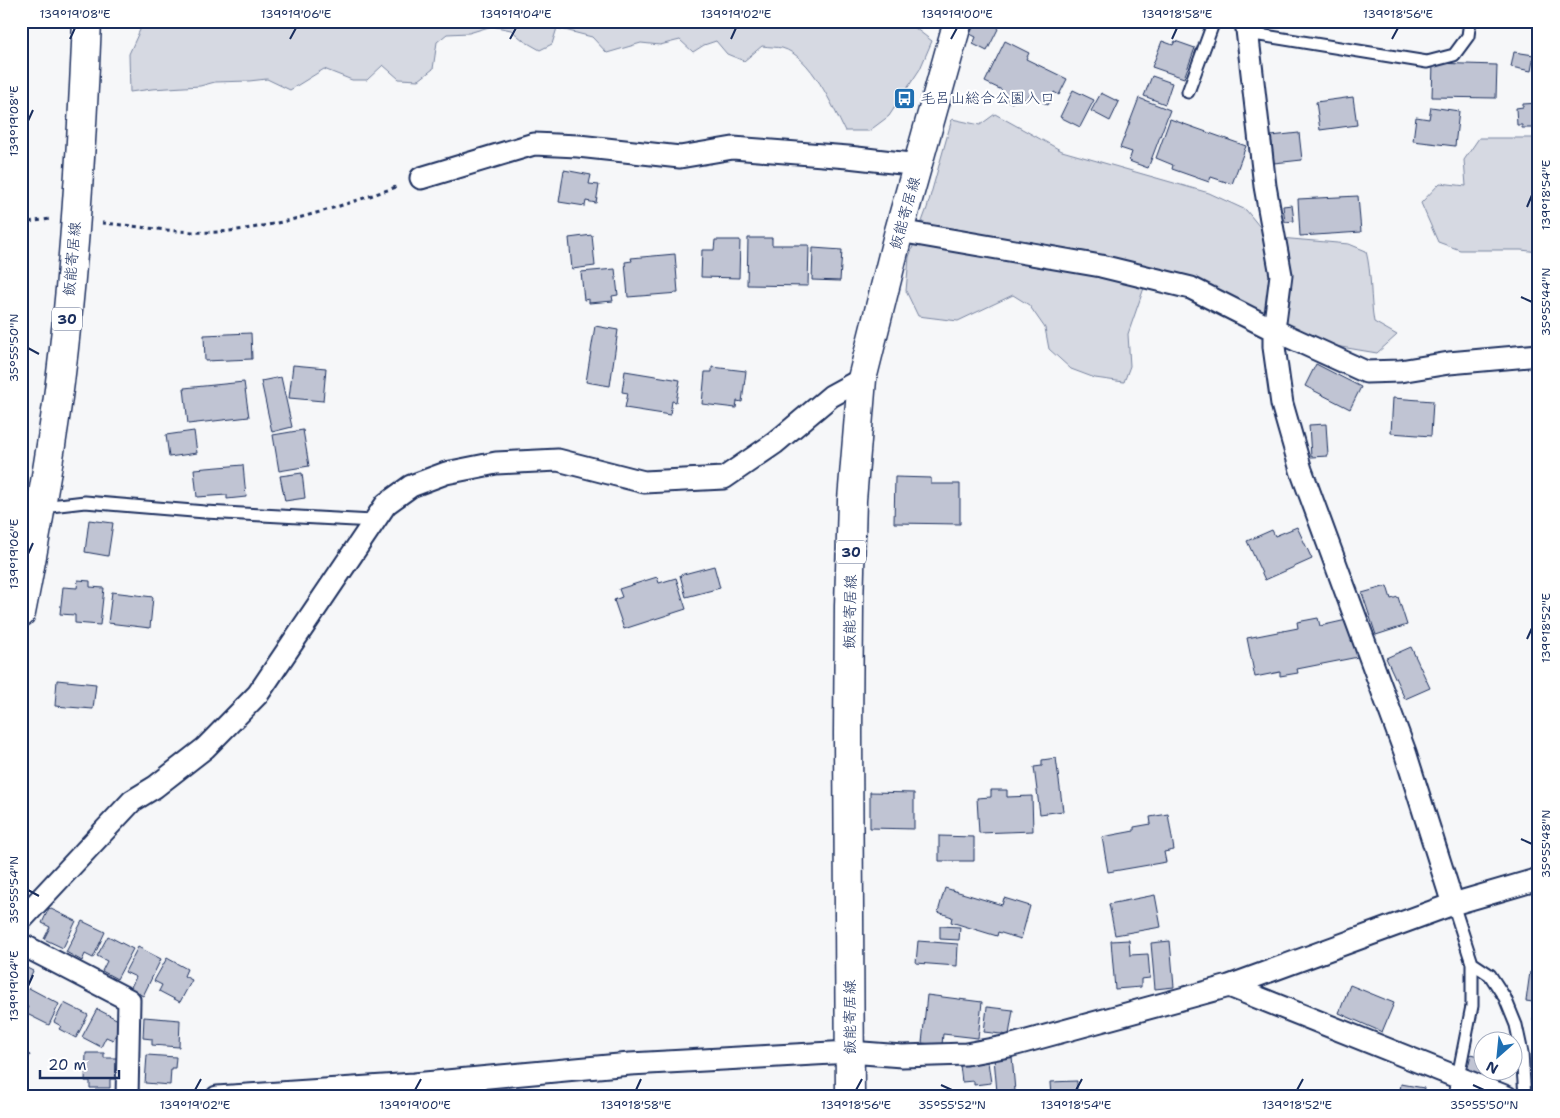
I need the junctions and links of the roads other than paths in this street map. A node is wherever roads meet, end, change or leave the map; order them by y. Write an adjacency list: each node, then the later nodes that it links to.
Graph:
1 (87, 21): 13 (main road, 飯能寄居線 / 30)
2 (958, 21): 7 (main road, 飯能寄居線 / 30)
3 (1214, 21): 6 (lane)
4 (1470, 21): 5 (lane)
5 (1247, 27): 10 (street)
6 (1188, 92)
7 (919, 165): 8 (street); 9 (main road, 飯能寄居線 / 30)
8 (421, 178)
9 (899, 231): 10 (street); 12 (main road, 飯能寄居線 / 30)
10 (1274, 330): 11 (street); 17 (street)
11 (1539, 355)
12 (862, 379): 14 (street); 22 (main road, 飯能寄居線 / 30)
13 (42, 507): 14 (lane); 15 (main road, 飯能寄居線 / 30)
14 (373, 522): 18 (street)
15 (21, 613)
16 (1539, 879): 17 (street)
17 (1453, 904): 20 (lane); 21 (street)
18 (21, 920)
19 (21, 944): 24 (street)
20 (1472, 963): 23 (lane); 28 (lane)
21 (1229, 986): 22 (street); 23 (street)
22 (850, 1052): 25 (street); 26 (main road, 飯能寄居線 / 30)
23 (1456, 1087): 27 (street)
24 (128, 1097)
25 (217, 1097)
26 (850, 1097)
27 (1507, 1097)
28 (1525, 1097)

